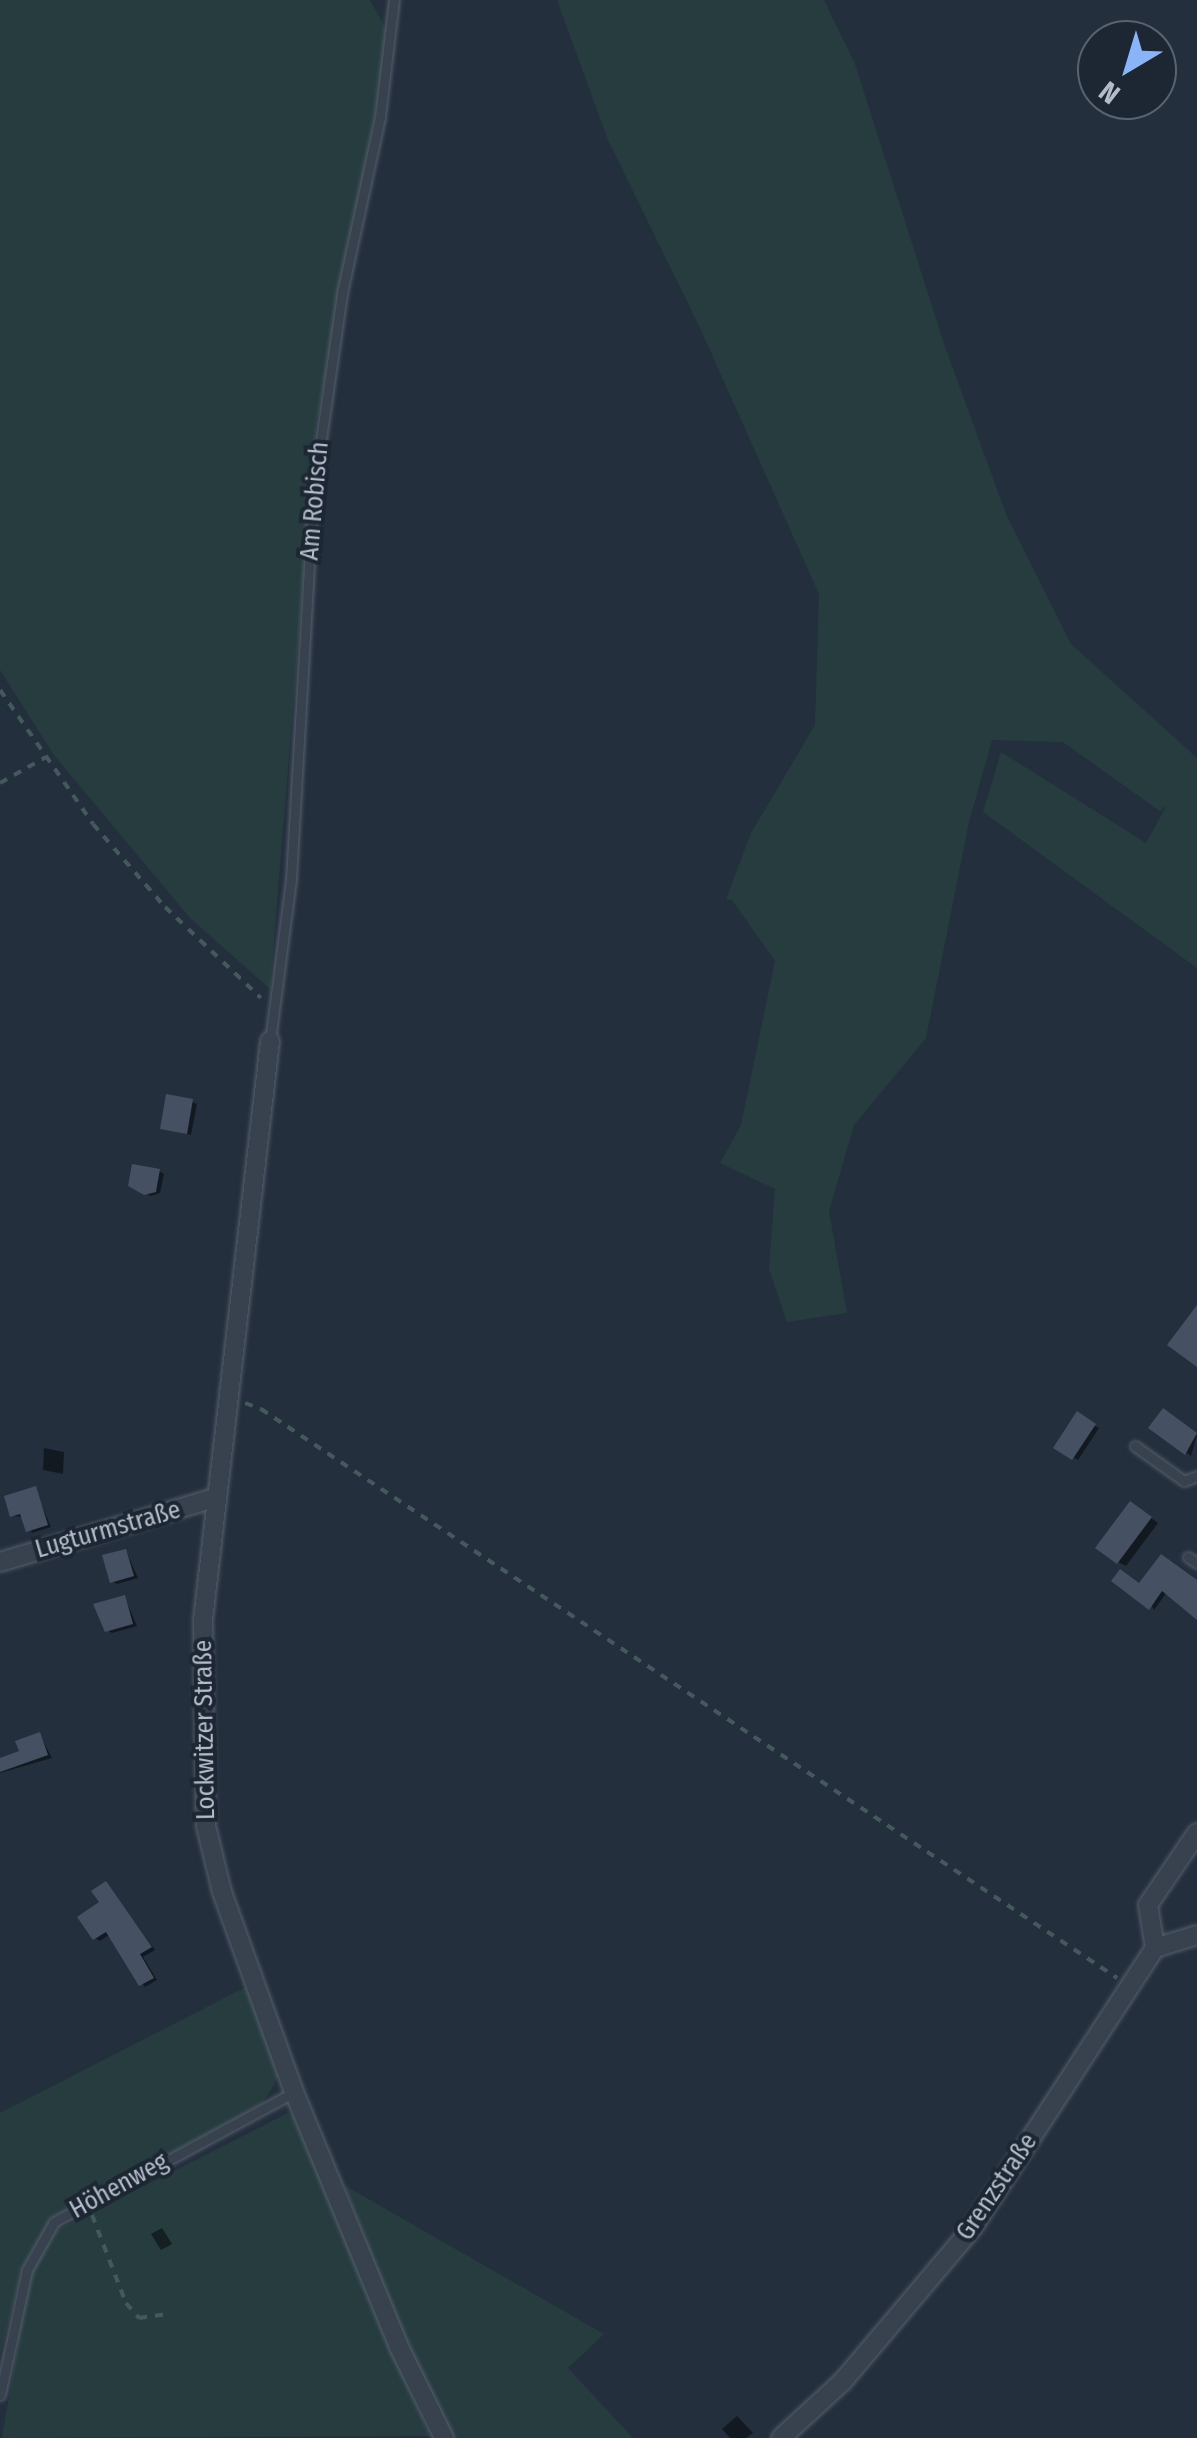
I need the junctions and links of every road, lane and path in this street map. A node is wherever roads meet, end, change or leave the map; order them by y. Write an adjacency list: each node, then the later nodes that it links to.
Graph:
1 (394, 0): 5 (lane, Am Robisch)
2 (0, 690): 3 (path)
3 (46, 757): 4 (path); 5 (path)
4 (0, 783)
5 (274, 1007): 6 (lane, Am Robisch)
6 (270, 1041): 7 (street, Lockwitzer Straße)
7 (229, 1396): 10 (street, Lockwitzer Straße); 15 (path)
8 (1135, 1446): 9 (lane)
9 (1197, 1476)
10 (215, 1498): 11 (street, Lugturmstraße); 16 (street, Lockwitzer Straße)
11 (0, 1562)
12 (1197, 1833): 14 (street)
13 (1197, 1935): 14 (street)
14 (1155, 1948): 15 (street, Grenzstraße)
15 (1130, 1986): 21 (street, Grenzstraße)
16 (294, 2092): 17 (lane, Höhenweg); 20 (street, Lockwitzer Straße)
17 (87, 2201): 18 (path); 19 (lane, Höhenweg)
18 (166, 2314)
19 (0, 2395)
20 (444, 2438)
21 (781, 2438)

